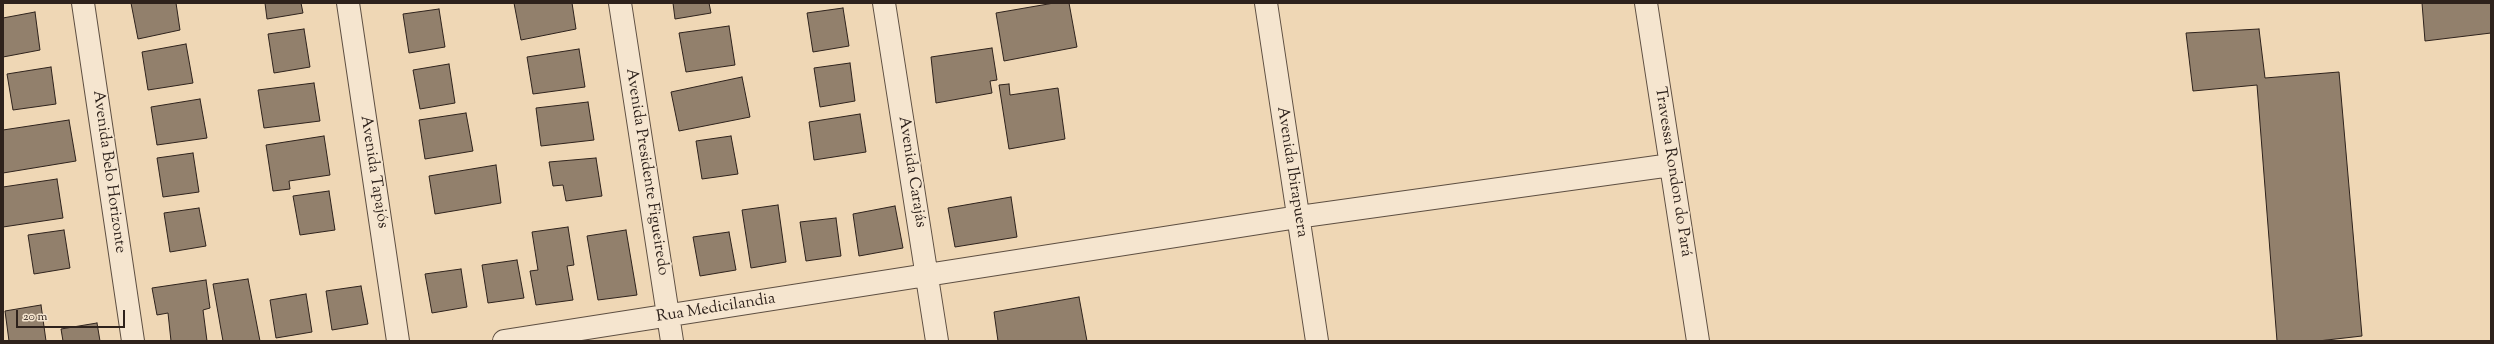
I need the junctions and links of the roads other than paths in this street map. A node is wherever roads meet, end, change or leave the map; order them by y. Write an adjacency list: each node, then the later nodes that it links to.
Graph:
1 (83, 3): 11 (street, Avenida Belo Horizonte)
2 (348, 3): 12 (street, Avenida Tapajós)
3 (620, 3): 10 (street, Avenida Presidente Figueiredo)
4 (884, 3): 9 (street, Avenida Carajás)
5 (1266, 3): 8 (street, Avenida Ibirapuera)
6 (1646, 3): 7 (street, Travessa Rondon do Pará)
7 (1671, 165): 8 (street, Rua Medicilandia); 17 (street, Travessa Rondon do Pará)
8 (1298, 217): 9 (street, Rua Medicilandia); 16 (street, Avenida Ibirapuera)
9 (928, 276): 10 (street, Rua Medicilandia); 15 (street, Avenida Carajás)
10 (668, 316): 13 (street, Rua Medicilandia); 14 (street, Avenida Presidente Figueiredo)
11 (134, 341)
12 (398, 341)
13 (504, 341)
14 (672, 341)
15 (937, 341)
16 (1317, 341)
17 (1698, 341)

